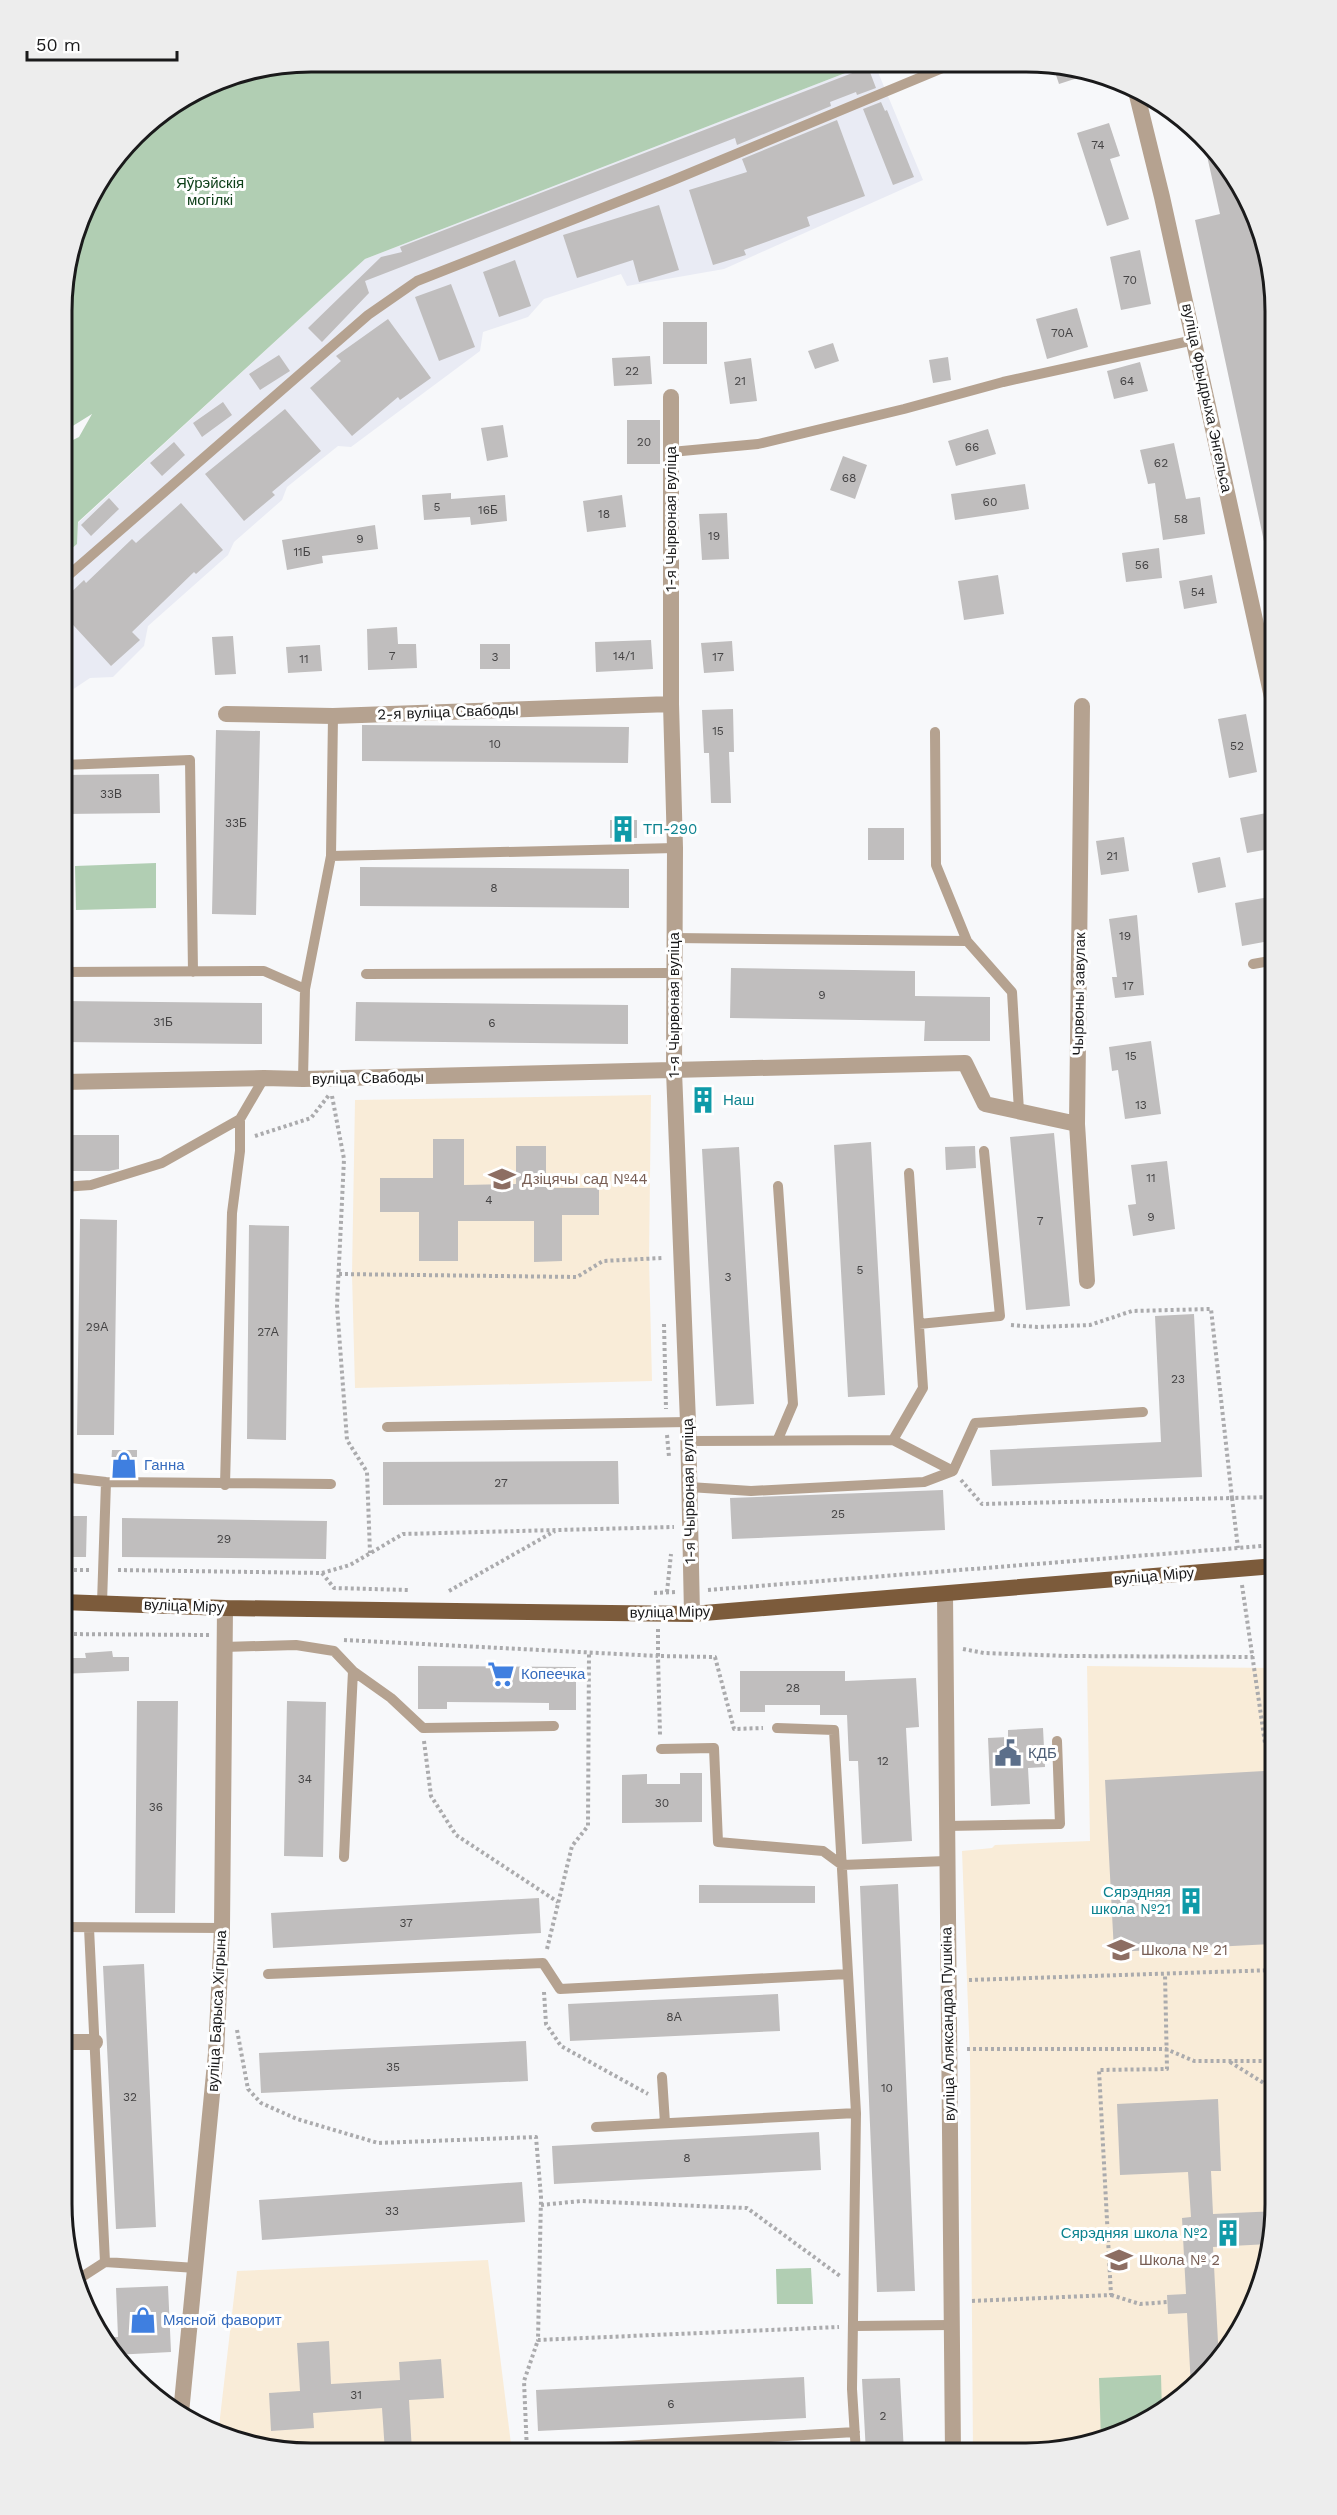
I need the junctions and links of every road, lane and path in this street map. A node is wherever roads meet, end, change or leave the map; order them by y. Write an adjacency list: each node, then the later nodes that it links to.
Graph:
1 (933, 72): 6 (lane)
2 (1138, 100): 3 (street, вуліца Фрыдрыха Энгельса)
3 (1194, 340): 5 (lane); 7 (street, вуліца Фрыдрыха Энгельса)
4 (671, 397): 5 (street, 1-я Чырвоная вуліца)
5 (671, 452): 8 (street, 1-я Чырвоная вуліца)
6 (72, 572)
7 (1265, 665)
8 (671, 704): 11 (street, 2-я вуліца Свабоды); 14 (street, 1-я Чырвоная вуліца)
9 (1082, 706): 31 (street, Чырвоны завулак)
10 (225, 714): 11 (street, 2-я вуліца Свабоды)
11 (333, 716): 15 (lane)
12 (935, 732): 17 (lane)
13 (72, 765): 21 (lane)
14 (675, 848): 15 (lane); 16 (street, 1-я Чырвоная вуліца)
15 (331, 856): 24 (lane)
16 (674, 938): 17 (lane); 22 (street, 1-я Чырвоная вуліца)
17 (967, 941): 29 (lane)
18 (1265, 962): 19 (lane)
19 (1252, 964)
20 (72, 972): 21 (lane)
21 (192, 972): 24 (lane)
22 (674, 973): 23 (lane); 25 (street, 1-я Чырвоная вуліца)
23 (366, 974)
24 (305, 989): 27 (lane)
25 (674, 1071): 27 (street, вуліца Свабоды); 29 (street, вуліца Свабоды); 47 (street, 1-я Чырвоная вуліца)
26 (264, 1078): 27 (street, вуліца Свабоды); 28 (street, вуліца Свабоды); 30 (lane)
27 (303, 1079)
28 (72, 1082)
29 (1019, 1111): 31 (street)
30 (240, 1119): 32 (lane); 35 (lane)
31 (1077, 1124): 41 (street, Чырвоны завулак)
32 (240, 1141): 40 (path); 56 (lane)
33 (984, 1151): 42 (lane)
34 (909, 1173): 44 (lane)
35 (72, 1186)
36 (778, 1186): 49 (lane)
37 (662, 1246): 38 (path)
38 (662, 1258): 39 (path); 40 (path)
39 (663, 1270)
40 (339, 1274): 68 (path)
41 (1087, 1281)
42 (1000, 1316): 44 (lane); 60 (path)
43 (664, 1317): 46 (path)
44 (919, 1324): 50 (lane)
45 (1143, 1412): 53 (lane)
46 (666, 1422): 47 (lane); 48 (lane); 52 (path)
47 (688, 1422): 51 (street, 1-я Чырвоная вуліца)
48 (387, 1427)
49 (778, 1439): 50 (lane); 51 (lane)
50 (893, 1440): 53 (lane)
51 (688, 1441): 58 (street, 1-я Чырвоная вуліца)
52 (669, 1469)
53 (952, 1471): 58 (lane); 60 (path)
54 (72, 1478): 55 (lane)
55 (106, 1482): 56 (lane); 71 (lane)
56 (225, 1485): 57 (lane)
57 (331, 1485)
58 (689, 1486): 74 (street, 1-я Чырвоная вуліца)
59 (1265, 1497): 60 (path)
60 (1232, 1498): 64 (path)
61 (673, 1516): 62 (path)
62 (674, 1527): 63 (path); 65 (path)
63 (557, 1530): 68 (path); 76 (path)
64 (1237, 1533)
65 (673, 1538)
66 (1265, 1546): 74 (path)
67 (672, 1549): 78 (path)
68 (370, 1553): 72 (path)
69 (1265, 1567): 80 (main road, вуліца Міру)
70 (72, 1570): 71 (path)
71 (102, 1570): 72 (path); 82 (lane)
72 (322, 1574): 73 (path)
73 (414, 1590)
74 (692, 1590): 78 (path); 84 (street, 1-я Чырвоная вуліца)
75 (437, 1591): 76 (path)
76 (449, 1591): 77 (path)
77 (460, 1592)
78 (667, 1592): 79 (path)
79 (647, 1593)
80 (945, 1594): 84 (main road, вуліца Міру); 103 (street, вуліца Аляксандра Пушкіна)
81 (72, 1602): 82 (main road, вуліца Міру)
82 (102, 1603): 83 (main road, вуліца Міру)
83 (225, 1608): 84 (main road, вуліца Міру); 90 (street, вуліца Барыса Хігрына)
84 (692, 1614)
85 (658, 1628): 94 (path)
86 (361, 1634): 91 (path)
87 (72, 1635): 90 (path)
88 (1248, 1638): 95 (path)
89 (336, 1640): 91 (path)
90 (219, 1641): 96 (lane); 110 (street, вуліца Барыса Хігрына)
91 (360, 1641): 93 (path)
92 (959, 1649): 95 (path)
93 (589, 1652): 94 (path); 107 (path)
94 (658, 1656): 99 (path); 102 (path)
95 (1253, 1657): 101 (path)
96 (353, 1671): 98 (lane); 104 (lane)
97 (554, 1726): 98 (lane)
98 (423, 1728): 107 (path)
99 (777, 1728): 106 (lane)
100 (1057, 1741): 103 (lane)
101 (1265, 1743)
102 (661, 1749): 106 (lane)
103 (946, 1826): 105 (street, вуліца Аляксандра Пушкіна)
104 (344, 1857)
105 (946, 1861): 106 (lane); 138 (street, вуліца Аляксандра Пушкіна)
106 (842, 1865): 114 (lane)
107 (558, 1902): 111 (path)
108 (72, 1927): 109 (lane)
109 (89, 1928): 110 (lane); 119 (lane)
110 (222, 1929): 132 (street, вуліца Барыса Хігрына)
111 (543, 1963): 113 (lane); 114 (lane); 126 (path)
112 (1265, 1970): 115 (path)
113 (268, 1974)
114 (848, 1974): 127 (lane)
115 (1165, 1974): 116 (path); 121 (path)
116 (969, 1980)
117 (236, 2029): 130 (path)
118 (72, 2042): 119 (street)
119 (95, 2042): 131 (lane)
120 (965, 2049): 121 (path)
121 (1166, 2049): 123 (path); 135 (path)
122 (1265, 2061): 123 (path)
123 (1229, 2062): 125 (path)
124 (662, 2077): 126 (lane)
125 (1265, 2084)
126 (664, 2102): 128 (lane)
127 (856, 2113): 128 (lane); 134 (lane)
128 (665, 2123): 129 (lane)
129 (596, 2127)
130 (541, 2205): 134 (path); 140 (path)
131 (105, 2262): 132 (lane); 133 (lane)
132 (196, 2268): 141 (street, вуліца Барыса Хігрына)
133 (83, 2276)
134 (855, 2287): 139 (lane)
135 (1111, 2295): 136 (path); 137 (path)
136 (972, 2301)
137 (1168, 2302)
138 (951, 2325): 139 (lane); 146 (street, вуліца Аляксандра Пушкіна)
139 (855, 2326): 140 (path); 142 (lane)
140 (538, 2340): 143 (path)
141 (181, 2405)
142 (855, 2432): 144 (lane); 145 (lane)
143 (527, 2443)
144 (672, 2443)
145 (856, 2443)
146 (953, 2443)

